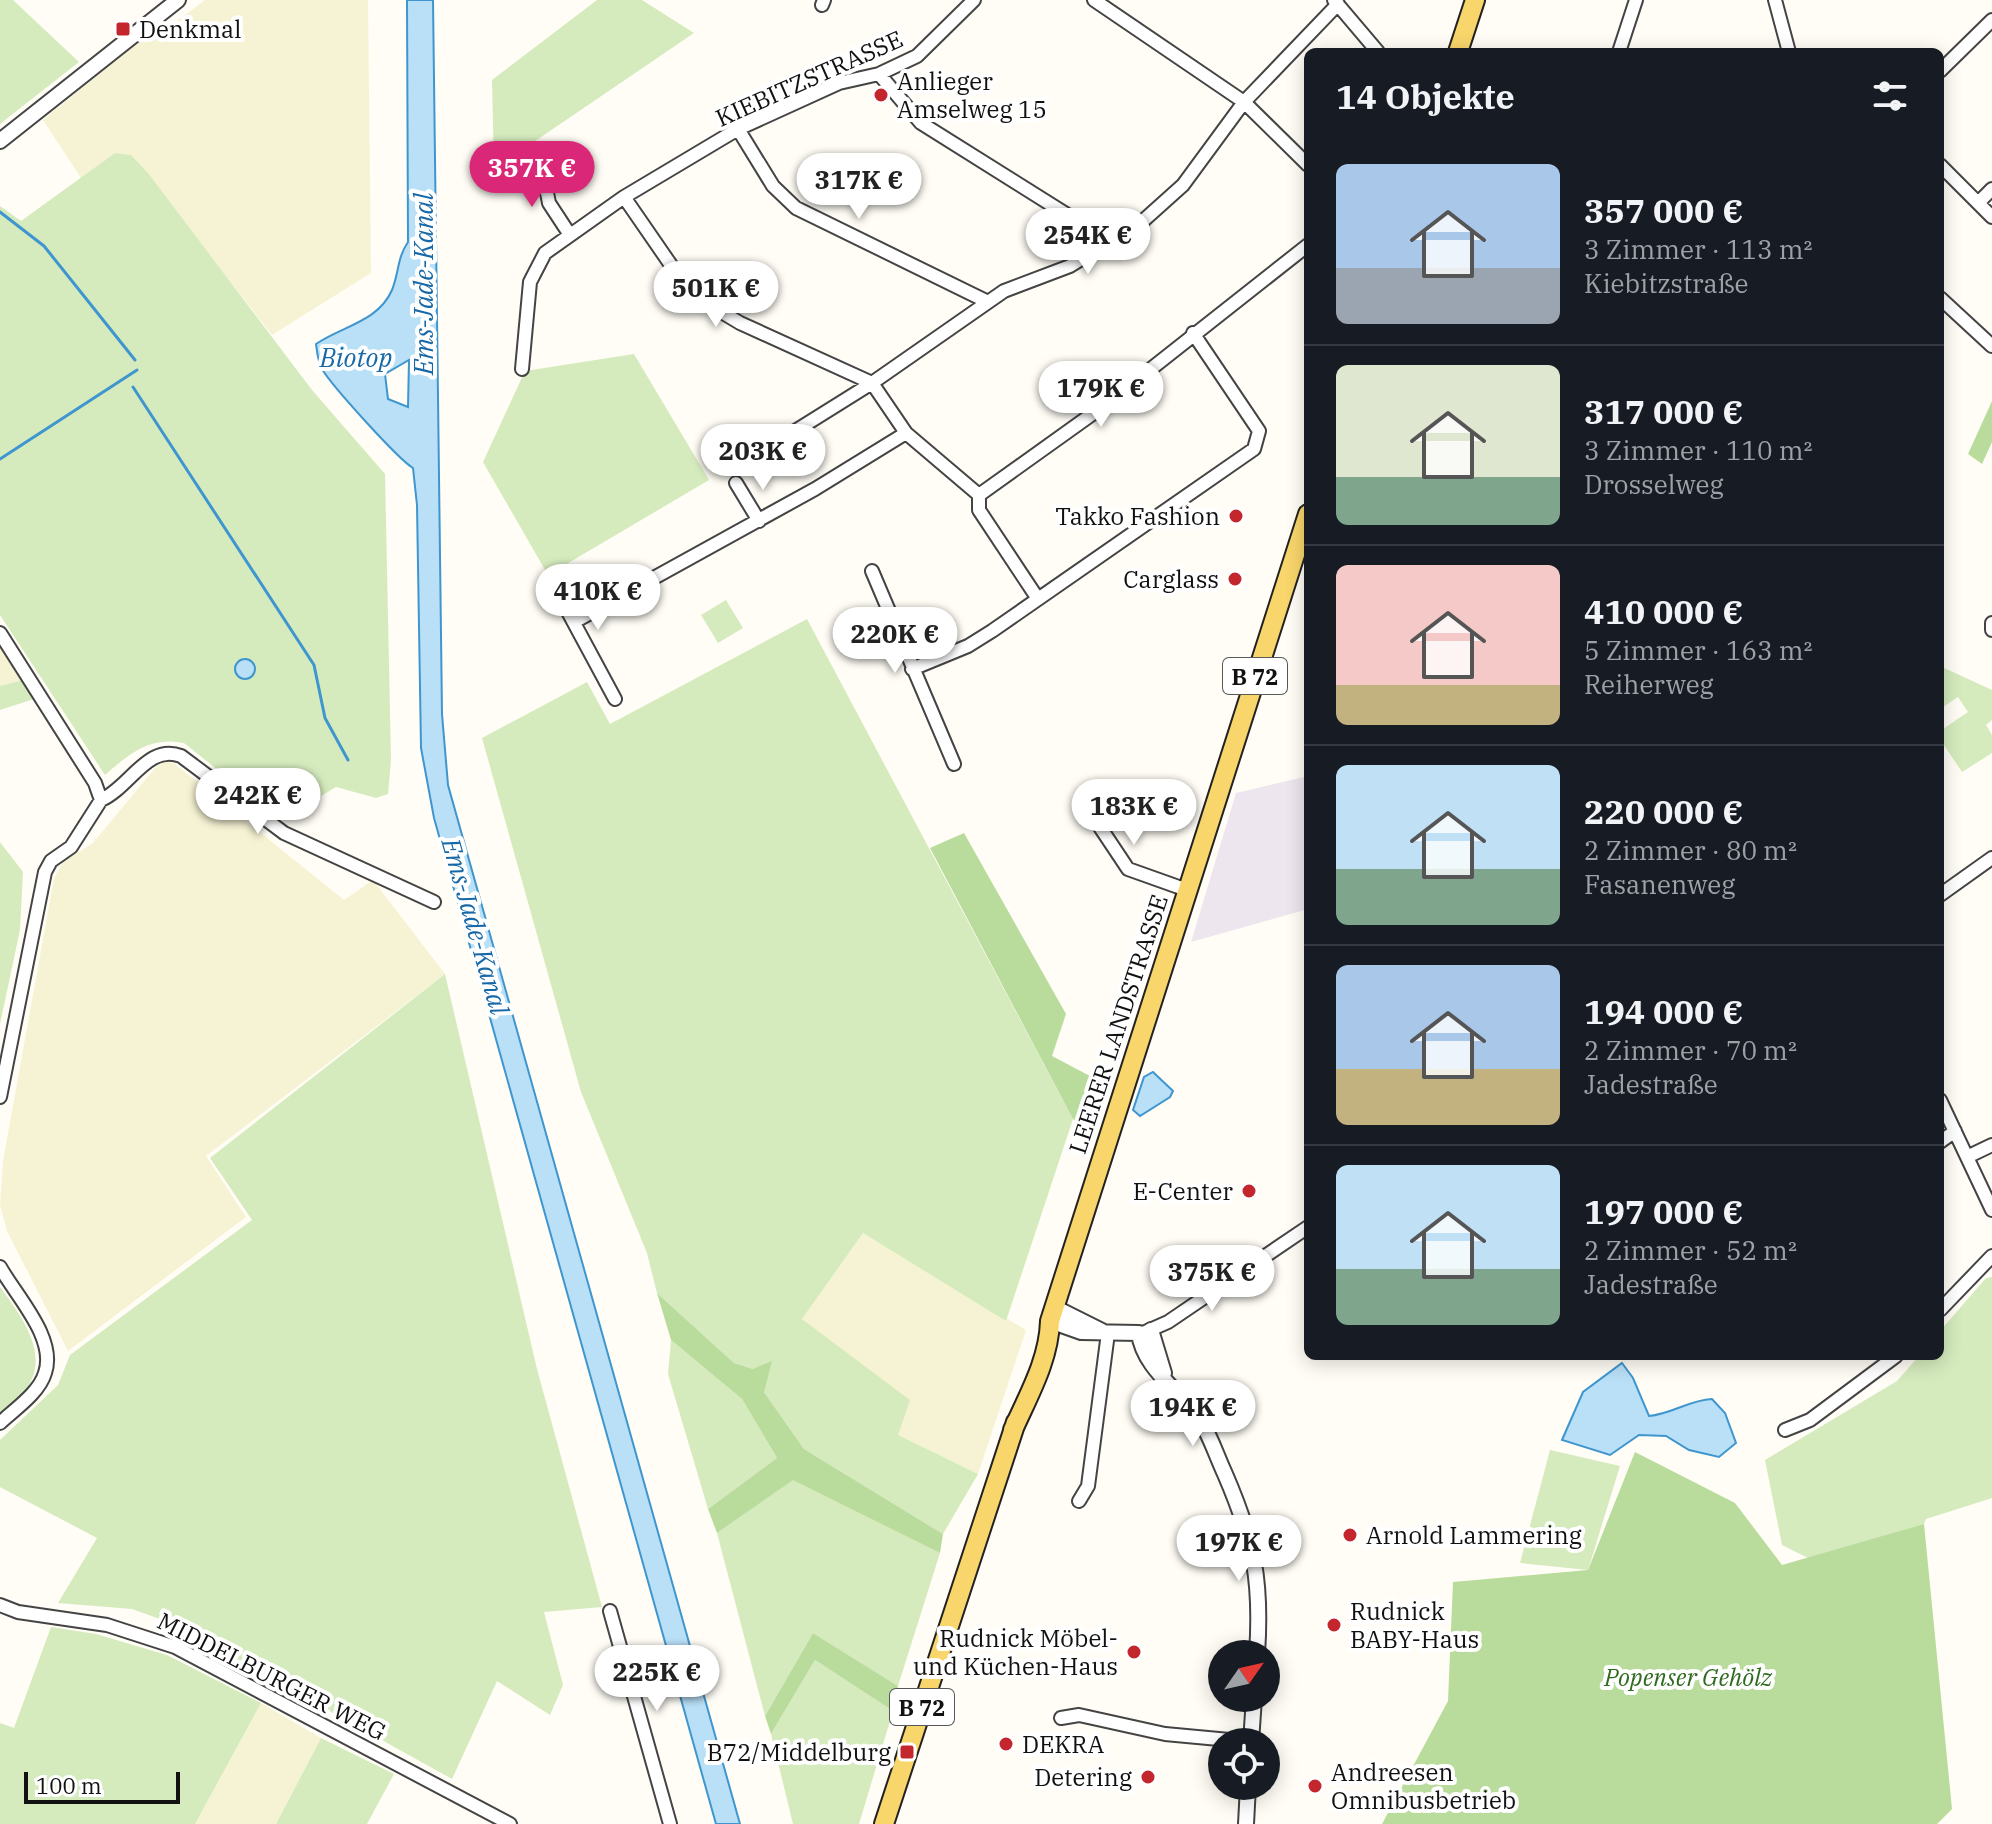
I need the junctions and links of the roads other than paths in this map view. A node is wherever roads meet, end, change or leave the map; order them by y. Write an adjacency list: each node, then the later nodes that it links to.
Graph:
1 (178, 0): 17 (street)
2 (974, 0): 14 (street, KIEBITZSTRASSE)
3 (1094, 0): 15 (street)
4 (1475, 0): 10 (main road)
5 (1636, 0): 11 (street)
6 (1336, 2): 9 (street); 15 (street)
7 (1779, 2): 12 (street)
8 (1992, 20): 13 (street)
9 (1375, 48)
10 (1459, 48)
11 (1620, 48)
12 (1788, 48)
13 (1944, 67)
14 (879, 74): 16 (street, KIEBITZSTRASSE); 26 (street)
15 (1244, 102): 18 (street); 26 (street)
16 (738, 129): 22 (street, KIEBITZSTRASSE); 28 (street)
17 (0, 141)
18 (1304, 160)
19 (541, 162): 25 (street)
20 (1944, 169): 23 (street)
21 (1992, 189): 23 (street)
22 (624, 197): 25 (street, KIEBITZSTRASSE); 33 (street)
23 (1978, 203): 24 (street)
24 (1992, 217)
25 (570, 235): 32 (street, KIEBITZSTRASSE)
26 (1109, 241): 28 (street)
27 (1304, 248): 30 (street)
28 (988, 302): 33 (street)
29 (1944, 302): 31 (street)
30 (1193, 333): 37 (street); 42 (street)
31 (1992, 346)
32 (522, 369)
33 (872, 383): 34 (street); 35 (street)
34 (906, 433): 37 (street); 38 (street)
35 (776, 443)
36 (736, 483): 38 (street)
37 (979, 495): 42 (street)
38 (759, 521): 43 (street)
39 (1304, 526): 53 (main road, LEERER LANDSTRASSE / B 72)
40 (872, 571): 47 (street)
41 (552, 582): 43 (street)
42 (1038, 599): 47 (street)
43 (574, 622): 48 (street)
44 (1992, 623): 45 (street)
45 (1992, 630)
46 (0, 633): 51 (street)
47 (912, 669): 49 (street)
48 (615, 699)
49 (954, 764)
50 (1087, 794): 53 (street)
51 (101, 800): 55 (street); 56 (street)
52 (1992, 858): 54 (street)
53 (1187, 890): 67 (main road, LEERER LANDSTRASSE / B 72)
54 (1944, 892)
55 (434, 902)
56 (0, 1097)
57 (1944, 1108): 58 (street)
58 (1955, 1131): 59 (street); 61 (street)
59 (1944, 1139)
60 (1992, 1145): 61 (street)
61 (1969, 1156): 62 (street)
62 (1992, 1210)
63 (1304, 1230): 69 (street)
64 (1992, 1256): 66 (street)
65 (0, 1267): 71 (street)
66 (1944, 1306)
67 (1052, 1314): 68 (street); 82 (main road, LEERER LANDSTRASSE / B 72)
68 (1105, 1332): 69 (street); 73 (street)
69 (1145, 1332): 76 (street)
70 (1891, 1360): 72 (street)
71 (0, 1423)
72 (1785, 1430)
73 (1079, 1501)
74 (0, 1605): 80 (street, MIDDELBURGER WEG)
75 (610, 1611): 81 (street)
76 (1258, 1640)
77 (1061, 1718): 78 (street)
78 (1208, 1738)
79 (1247, 1800): 83 (street)
80 (510, 1824)
81 (670, 1824)
82 (884, 1824)
83 (1246, 1824)

